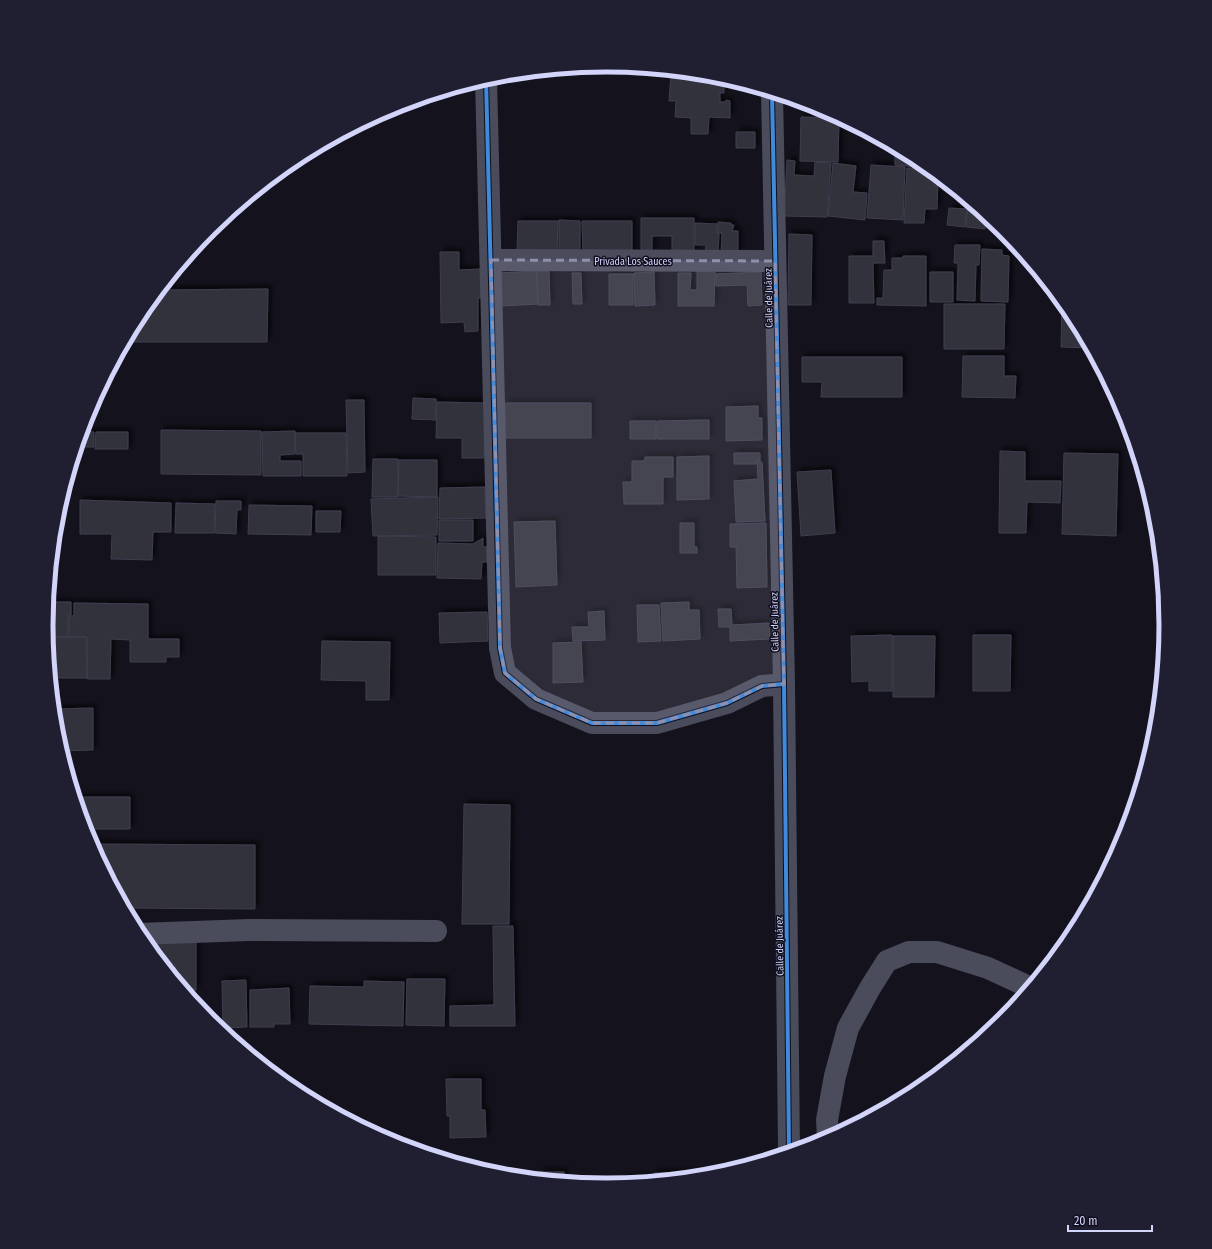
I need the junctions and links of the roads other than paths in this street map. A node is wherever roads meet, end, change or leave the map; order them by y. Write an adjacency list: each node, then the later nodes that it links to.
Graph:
1 (486, 85): 3 (street)
2 (772, 97): 4 (street, Calle de Juárez)
3 (492, 260): 4 (street, Privada Los Sauces); 5 (street)
4 (775, 261): 5 (street, Calle de Juárez)
5 (784, 684): 10 (street, Calle de Juárez)
6 (436, 931): 7 (street)
7 (147, 934)
8 (1025, 985): 9 (street)
9 (828, 1131)
10 (789, 1146)

